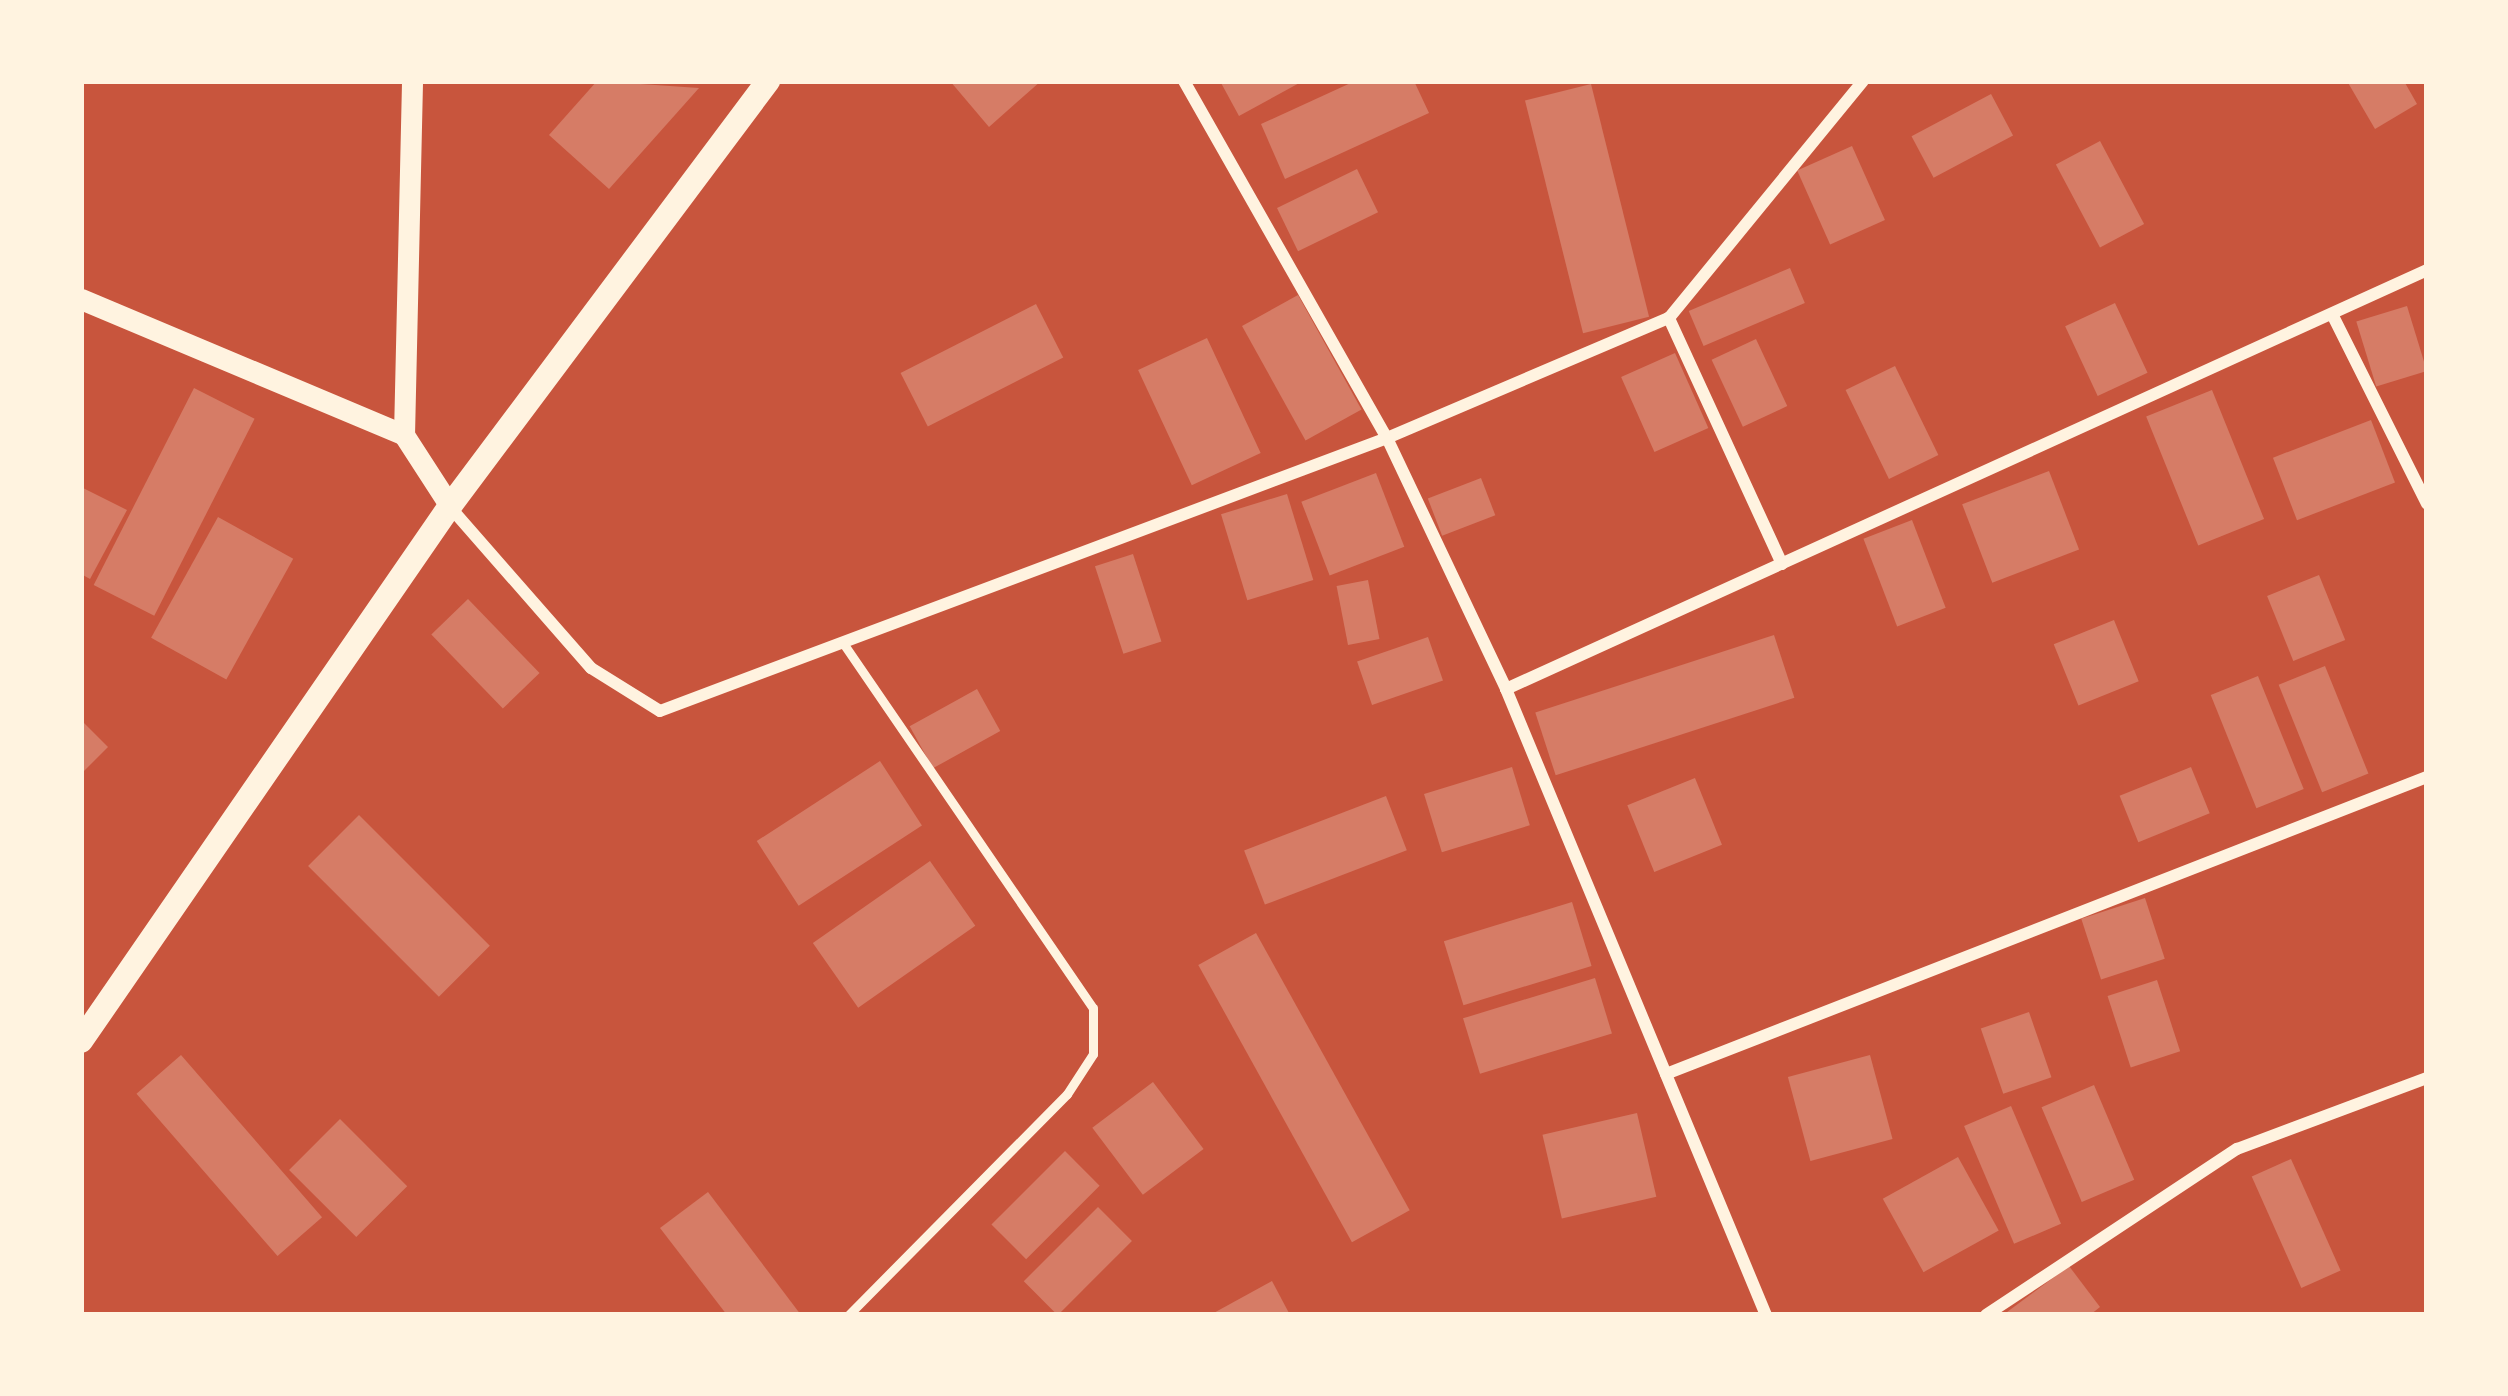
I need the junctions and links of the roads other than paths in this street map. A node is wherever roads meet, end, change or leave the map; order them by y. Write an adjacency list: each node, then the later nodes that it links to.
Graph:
1 (412, 81): 9 (street)
2 (768, 81): 12 (main road)
3 (1184, 81): 10 (street)
4 (1862, 81): 8 (street)
5 (2427, 270): 7 (street)
6 (81, 299): 9 (street)
7 (2333, 316): 11 (street); 13 (street)
8 (1669, 318): 10 (street); 13 (street)
9 (404, 435): 12 (street)
10 (1387, 438): 14 (street); 15 (street)
11 (2427, 504)
12 (450, 506): 14 (street); 17 (main road)
13 (1782, 564): 15 (street)
14 (843, 643): 20 (lane)
15 (1506, 689): 18 (street)
16 (2427, 777): 18 (street)
17 (81, 1042)
18 (1666, 1074): 21 (street)
19 (2427, 1078): 22 (street)
20 (848, 1315)
21 (1766, 1315)
22 (1986, 1315)

